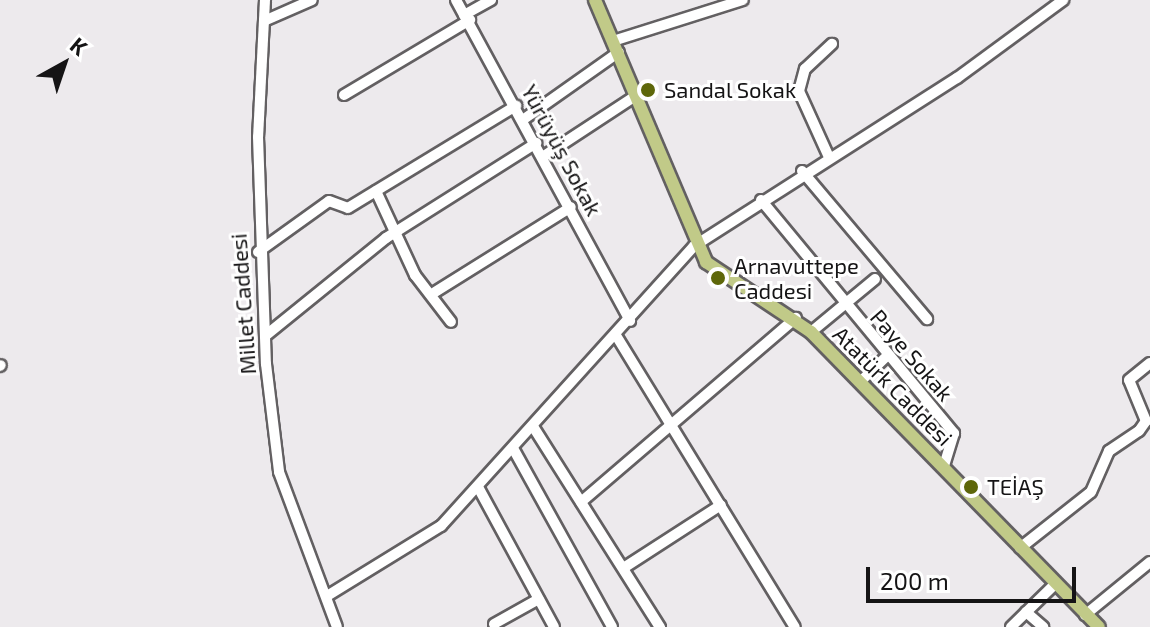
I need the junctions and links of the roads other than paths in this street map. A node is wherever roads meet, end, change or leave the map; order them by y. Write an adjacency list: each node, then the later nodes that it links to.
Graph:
1 (265, 0): 9 (street, Millet Caddesi)
2 (312, 0): 9 (street)
3 (456, 0): 8 (street, Yürüyüş Sokak)
4 (491, 0): 8 (street)
5 (595, 0): 11 (main road, Atatürk Caddesi)
6 (743, 0): 11 (street)
7 (1063, 0): 17 (street)
8 (467, 18): 12 (street); 14 (street, Yürüyüş Sokak)
9 (264, 21): 25 (street, Millet Caddesi)
10 (832, 44): 17 (street)
11 (616, 47): 13 (main road, Atatürk Caddesi); 15 (street)
12 (344, 95)
13 (637, 95): 18 (street); 24 (main road, Atatürk Caddesi)
14 (516, 106): 15 (street, Yürüyüş Sokak); 20 (street)
15 (524, 119): 16 (street, Yürüyüş Sokak)
16 (536, 143): 18 (street, Yürüyüş Sokak); 23 (street)
17 (828, 155): 19 (street)
18 (544, 156): 22 (street, Yürüyüş Sokak)
19 (802, 171): 21 (street); 30 (street)
20 (376, 191): 23 (street); 25 (street)
21 (761, 200): 24 (street); 28 (street, Paye Sokak)
22 (571, 207): 27 (street); 31 (street, Yürüyüş Sokak)
23 (395, 232): 27 (street); 34 (street)
24 (694, 246): 29 (main road, Atatürk Caddesi); 31 (street)
25 (258, 252): 34 (street, Millet Caddesi)
26 (875, 279): 28 (street)
27 (435, 292): 32 (street)
28 (844, 307): 33 (street); 36 (street, Paye Sokak)
29 (796, 318): 33 (main road, Atatürk Caddesi); 39 (street)
30 (927, 319)
31 (630, 321): 35 (street)
32 (451, 322)
33 (811, 332): 38 (main road, Atatürk Caddesi)
34 (265, 336): 50 (street, Millet Caddesi)
35 (617, 337): 39 (street); 40 (street)
36 (887, 356): 38 (street); 42 (street, Paye Sokak)
37 (1150, 363): 46 (street)
38 (861, 381): 42 (main road, Atatürk Caddesi)
39 (672, 427): 44 (street); 45 (street)
40 (534, 428): 41 (street); 44 (street)
41 (514, 450): 43 (street); 57 (street)
42 (944, 466): 46 (main road, Atatürk Caddesi)
43 (478, 487): 50 (street); 51 (street)
44 (581, 502): 48 (street)
45 (721, 505): 48 (street); 59 (street)
46 (1020, 548): 49 (main road, Atatürk Caddesi)
47 (1150, 562): 53 (street)
48 (625, 567): 58 (street)
49 (1054, 585): 52 (street); 53 (main road, Atatürk Caddesi)
50 (327, 596): 55 (street, Millet Caddesi)
51 (539, 599): 54 (street); 56 (street)
52 (1026, 612): 60 (street); 61 (street)
53 (1085, 615): 62 (main road, Atatürk Caddesi)
54 (494, 624)
55 (337, 627)
56 (554, 627)
57 (612, 627)
58 (660, 627)
59 (795, 627)
60 (1011, 627)
61 (1043, 627)
62 (1099, 627)

